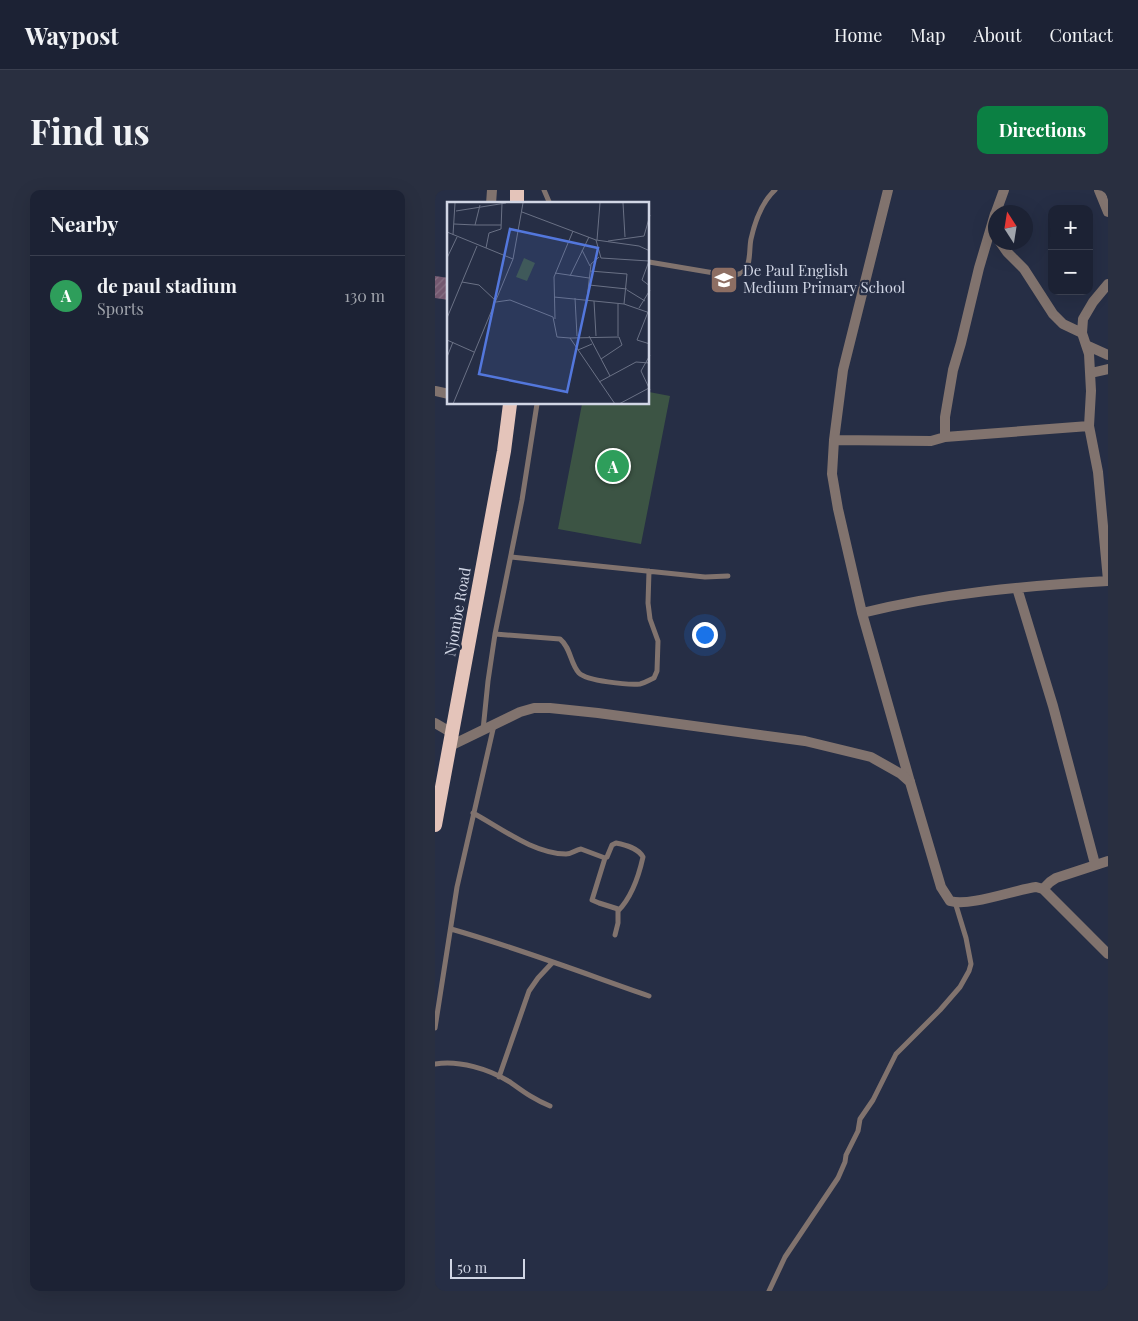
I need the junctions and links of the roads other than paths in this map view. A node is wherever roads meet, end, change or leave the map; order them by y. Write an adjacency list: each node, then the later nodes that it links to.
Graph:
1 (544, 190): 6 (lane)
2 (775, 190): 11 (lane)
3 (888, 190): 22 (street)
4 (1004, 190): 7 (street)
5 (1099, 190): 8 (street)
6 (548, 202)
7 (999, 205)
8 (1108, 212)
9 (988, 249): 21 (street)
10 (1006, 250): 13 (street)
11 (650, 262)
12 (1108, 284): 13 (street)
13 (1082, 334): 14 (street)
14 (1086, 345): 15 (street); 17 (street)
15 (1108, 355)
16 (1108, 369): 17 (street)
17 (1091, 373): 20 (street)
18 (510, 405): 34 (highway, Njombe Road)
19 (537, 405): 24 (lane)
20 (1089, 426): 21 (street); 23 (street)
21 (945, 437): 22 (street)
22 (834, 440): 29 (street)
23 (1103, 472): 27 (street)
24 (511, 556): 25 (lane); 30 (lane)
25 (649, 571): 26 (lane); 30 (lane)
26 (728, 576)
27 (1108, 581): 28 (street)
28 (1017, 588): 29 (street); 40 (street)
29 (862, 613): 35 (street)
30 (495, 634): 33 (lane)
31 (435, 723): 34 (street)
32 (494, 725): 33 (street); 35 (street); 36 (lane)
33 (483, 730): 34 (street)
34 (451, 739): 37 (highway, Njombe Road)
35 (910, 782): 42 (street)
36 (473, 812): 38 (lane); 44 (lane)
37 (435, 825)
38 (605, 858): 43 (lane); 43 (lane)
39 (1108, 861): 40 (street)
40 (1095, 864): 41 (street)
41 (1043, 889): 42 (street); 46 (street)
42 (955, 902): 53 (lane)
43 (619, 911): 45 (lane)
44 (451, 929): 47 (lane); 49 (lane)
45 (615, 935)
46 (1108, 954)
47 (553, 963): 48 (lane); 51 (lane)
48 (649, 996)
49 (435, 1028)
50 (435, 1064): 51 (lane)
51 (499, 1076): 52 (lane)
52 (550, 1106)
53 (769, 1291)

